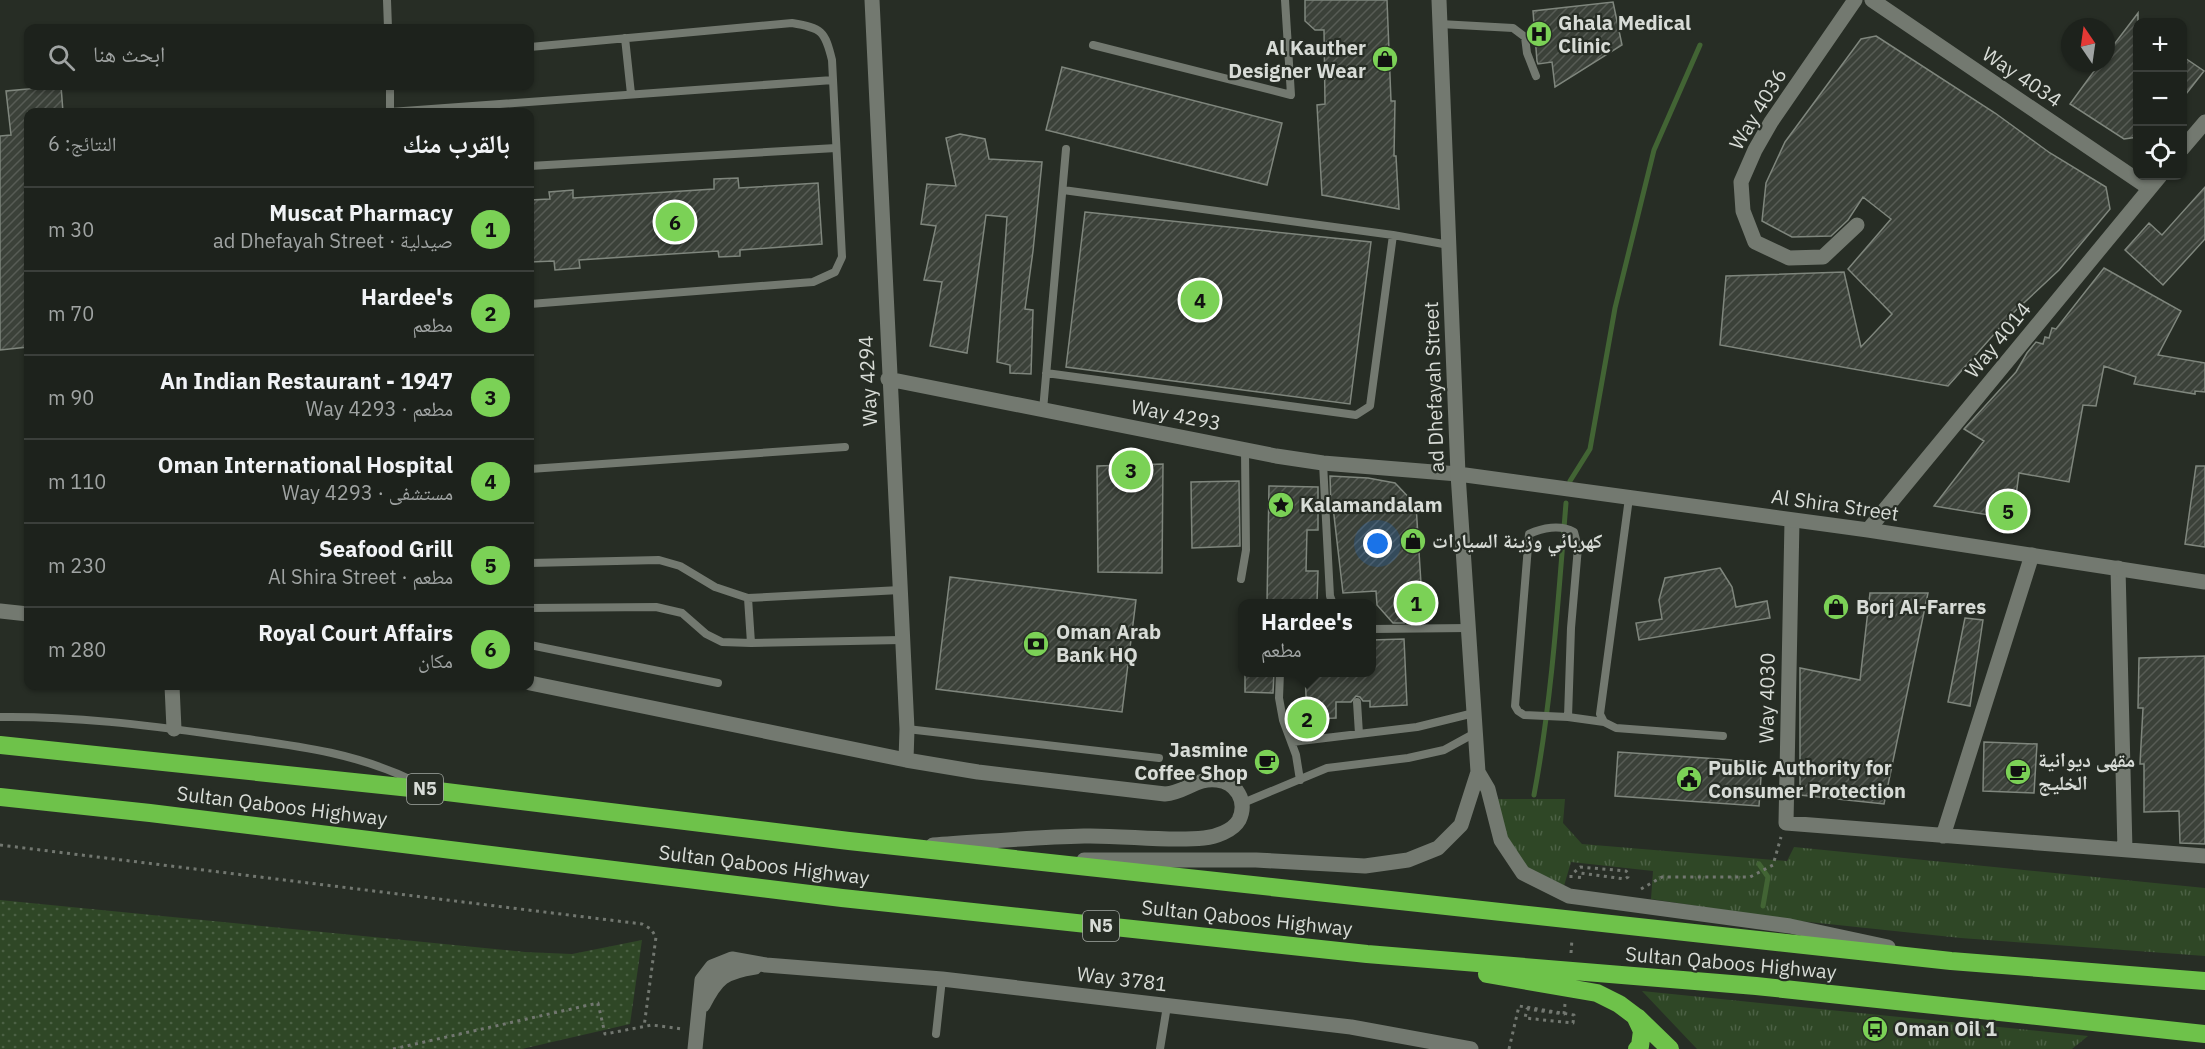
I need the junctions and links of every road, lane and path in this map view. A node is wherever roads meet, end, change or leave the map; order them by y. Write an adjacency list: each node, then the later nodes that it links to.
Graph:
1 (387, 0): 7 (lane)
2 (872, 0): 31 (street, Way 4294)
3 (1285, 0): 10 (lane)
4 (1439, 0): 8 (street, ad Dhefayah Street)
5 (1855, 0): 26 (street, Way 4036)
6 (1872, 0): 24 (street, Way 4034)
7 (388, 24)
8 (1440, 24): 12 (lane); 28 (street, ad Dhefayah Street)
9 (625, 38): 11 (lane); 13 (lane); 15 (lane)
10 (1093, 45)
11 (534, 47)
12 (1536, 76)
13 (833, 80): 15 (lane); 20 (lane)
14 (390, 90): 16 (lane)
15 (631, 94): 17 (lane)
16 (390, 108)
17 (444, 108)
18 (2205, 122): 19 (street)
19 (2187, 143)
20 (836, 148): 22 (lane); 29 (lane)
21 (1066, 149): 25 (lane)
22 (534, 166)
23 (2157, 180): 24 (street, Way 4014)
24 (2150, 188): 40 (street, Way 4014)
25 (1063, 190): 27 (lane); 30 (lane)
26 (1857, 225)
27 (1393, 235): 28 (lane); 30 (lane)
28 (1449, 245): 37 (street, ad Dhefayah Street)
29 (534, 304)
30 (1046, 373): 32 (lane)
31 (888, 379): 32 (street, Way 4293); 46 (street, Way 4294)
32 (1043, 410): 34 (street, Way 4293)
33 (845, 447): 36 (lane)
34 (1245, 450): 35 (street, Way 4293); 44 (lane)
35 (1323, 463): 37 (street, Way 4293); 48 (lane)
36 (534, 469)
37 (1458, 474): 38 (street, Al Shira Street); 52 (street, ad Dhefayah Street)
38 (1629, 498): 39 (street, Al Shira Street); 65 (lane)
39 (1792, 521): 40 (street, Al Shira Street); 80 (street, Way 4030)
40 (1868, 530): 41 (street, Al Shira Street)
41 (2032, 555): 43 (street, Al Shira Street); 81 (street)
42 (534, 563): 47 (lane)
43 (2118, 568): 45 (street, Al Shira Street); 84 (street)
44 (1241, 579)
45 (2205, 582)
46 (900, 590): 47 (lane); 54 (street, Way 4294)
47 (748, 598): 55 (lane)
48 (1331, 599)
49 (534, 608): 55 (lane)
50 (0, 611): 51 (street)
51 (24, 614)
52 (1468, 628): 53 (lane); 62 (street, ad Dhefayah Street)
53 (1376, 629)
54 (901, 640): 55 (lane); 67 (street, Way 4294)
55 (751, 643)
56 (534, 646): 58 (lane)
57 (1280, 677): 71 (lane)
58 (718, 683)
59 (534, 684): 74 (street)
60 (172, 690): 66 (street)
61 (1357, 702): 69 (lane)
62 (1474, 712): 68 (street, ad Dhefayah Street); 69 (lane)
63 (0, 717): 66 (lane)
64 (1569, 717): 64 (lane); 65 (lane)
65 (1604, 722): 70 (lane)
66 (174, 729): 77 (lane)
67 (907, 729): 73 (lane); 74 (street, Way 4294)
68 (1475, 733): 75 (street, ad Dhefayah Street); 76 (lane)
69 (1359, 734): 71 (lane)
70 (1723, 736)
71 (1292, 742): 76 (lane)
72 (0, 745): 77 (highway, Sultan Qaboos Highway / N5)
73 (1159, 759)
74 (906, 760): 79 (street)
75 (1478, 772): 86 (street); 93 (street)
76 (1300, 780): 79 (lane)
77 (430, 790): 83 (highway, Sultan Qaboos Highway / N5)
78 (0, 797): 91 (highway, Sultan Qaboos Highway / N5)
79 (1243, 803): 83 (street)
80 (1786, 823): 81 (street); 89 (path)
81 (1943, 837): 84 (street)
82 (0, 845): 99 (path)
83 (897, 847): 86 (highway, Sultan Qaboos Highway / N5)
84 (2125, 850): 85 (street)
85 (2205, 856)
86 (1014, 859): 93 (highway, Sultan Qaboos Highway / N5)
87 (1571, 875): 88 (path)
88 (1579, 885)
89 (1649, 885)
90 (1573, 932): 92 (path)
91 (1367, 954): 98 (highway); 102 (highway, Sultan Qaboos Highway / N5)
92 (1570, 956)
93 (1952, 961): 95 (highway, Sultan Qaboos Highway / N5)
94 (942, 979): 97 (street, Way 3781); 100 (street, Way 3781); 101 (lane)
95 (2205, 981)
96 (1565, 1003): 107 (path)
97 (1167, 1006): 105 (lane); 106 (street, Way 3781)
98 (1635, 1016): 108 (highway); 109 (highway)
99 (644, 1027): 100 (path); 103 (path)
100 (697, 1031): 104 (street, Way 3781)
101 (936, 1034)
102 (2205, 1034)
103 (393, 1049)
104 (695, 1049)
105 (1160, 1049)
106 (1471, 1049)
107 (1509, 1049)
108 (1637, 1049)
109 (1670, 1049)

